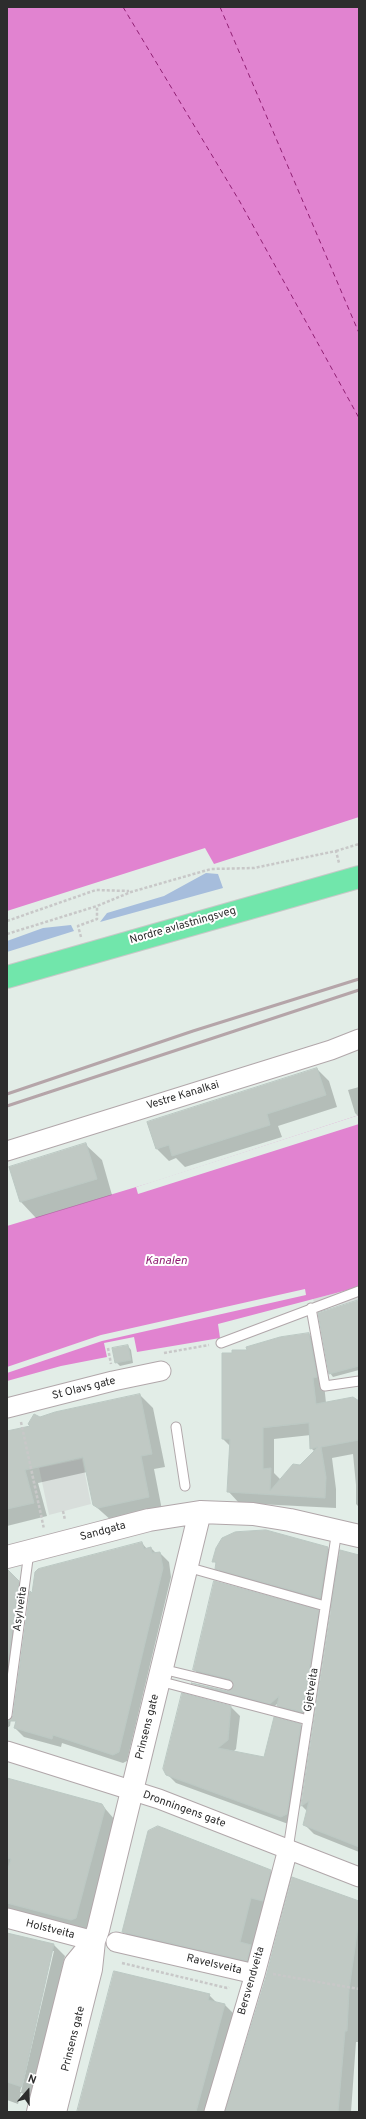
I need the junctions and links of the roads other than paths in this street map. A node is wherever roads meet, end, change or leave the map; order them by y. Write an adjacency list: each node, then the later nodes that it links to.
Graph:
1 (359, 877): 2 (highway, Nordre avlastningsveg)
2 (7, 976)
3 (359, 1039): 4 (street, Vestre Kanalkai)
4 (7, 1151)
5 (359, 1291): 6 (lane)
6 (311, 1308): 7 (lane); 9 (lane)
7 (221, 1343)
8 (161, 1371): 10 (street, St Olavs gate)
9 (359, 1381)
10 (12, 1407)
11 (176, 1427): 12 (lane)
12 (185, 1486)
13 (200, 1512): 14 (main road, Sandgata); 16 (main road, Sandgata); 18 (main road, Prinsens gate)
14 (337, 1530): 15 (main road, Sandgata); 19 (lane, Gjetveita)
15 (359, 1536)
16 (39, 1549): 17 (main road, Sandgata); 22 (lane, Asylveita)
17 (7, 1557)
18 (187, 1567): 19 (lane); 20 (main road, Prinsens gate)
19 (325, 1606): 23 (lane, Gjetveita)
20 (161, 1675): 21 (lane); 23 (lane); 25 (main road, Prinsens gate)
21 (228, 1685)
22 (7, 1715)
23 (308, 1720): 26 (lane, Gjetveita)
24 (7, 1751): 25 (street, Dronningens gate)
25 (132, 1791): 26 (street, Dronningens gate); 29 (main road, Prinsens gate)
26 (288, 1849): 27 (street, Dronningens gate); 31 (street, Bersvendveita)
27 (359, 1877)
28 (7, 1918): 29 (street, Holstveita)
29 (94, 1942): 32 (main road, Prinsens gate); 33 (main road, Prinsens gate)
30 (116, 1942): 31 (street, Ravelsveita)
31 (255, 1974): 34 (street, Bersvendveita)
32 (38, 2112)
33 (55, 2112)
34 (214, 2112)

